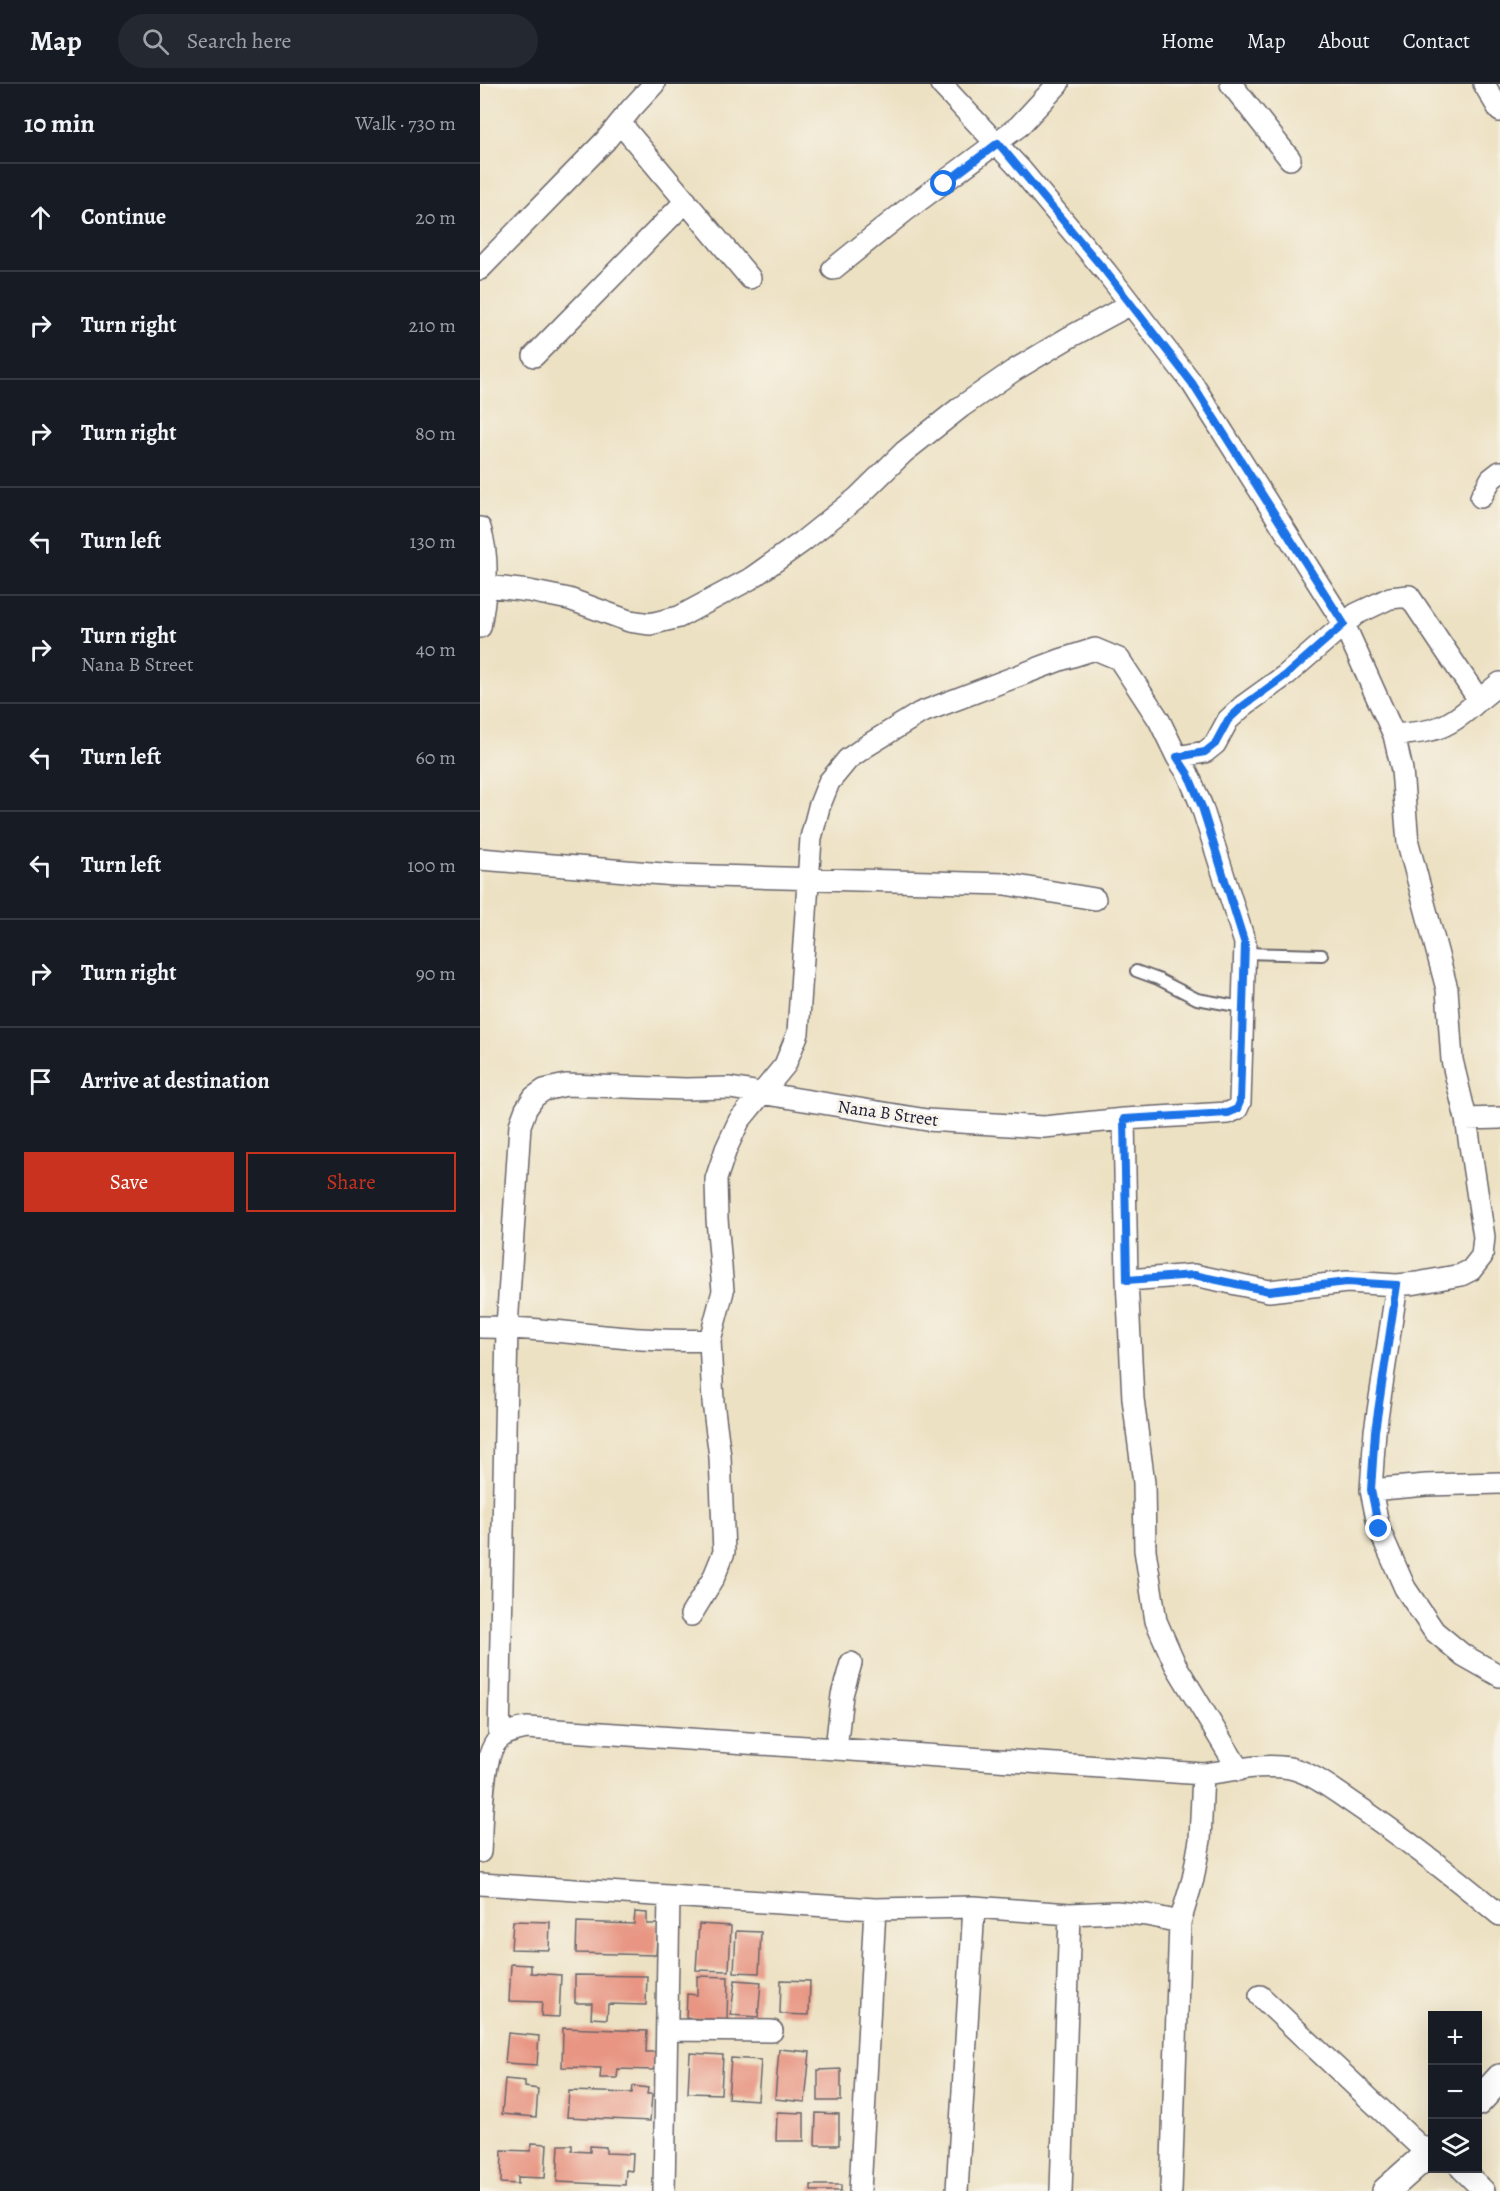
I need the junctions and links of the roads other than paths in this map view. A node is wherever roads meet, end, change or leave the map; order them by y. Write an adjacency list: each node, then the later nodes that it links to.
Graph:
1 (654, 84): 7 (street)
2 (941, 84): 8 (street)
3 (1058, 84): 8 (street)
4 (1231, 84): 9 (street)
5 (1484, 84): 6 (street)
6 (1500, 111)
7 (620, 123): 10 (street); 12 (street)
8 (998, 143): 11 (street); 14 (street)
9 (1290, 159)
10 (686, 201): 13 (street); 15 (street)
11 (833, 269)
12 (480, 270)
13 (750, 278)
14 (1131, 304): 19 (street); 20 (street)
15 (534, 356)
16 (1500, 472): 17 (street)
17 (1481, 497)
18 (480, 528): 19 (street)
19 (486, 586): 21 (street)
20 (1344, 624): 23 (street); 24 (street); 25 (street)
21 (480, 627)
22 (1500, 683): 23 (street)
23 (1479, 700): 24 (street)
24 (1394, 735): 36 (street)
25 (1177, 757): 27 (street); 29 (street)
26 (480, 858): 27 (street)
27 (807, 879): 28 (street); 33 (street)
28 (1095, 899)
29 (1245, 953): 30 (lane); 32 (street)
30 (1322, 955)
31 (1137, 971): 32 (lane)
32 (1242, 1006): 35 (street, Nana B Street)
33 (759, 1094): 35 (street, Nana B Street); 39 (street, Nana B Street); 41 (street)
34 (1500, 1118): 36 (street)
35 (1124, 1119): 37 (street)
36 (1466, 1119): 38 (street)
37 (1127, 1280): 38 (street); 49 (street)
38 (1397, 1285): 43 (street)
39 (507, 1327): 40 (street); 41 (street); 47 (street)
40 (480, 1328)
41 (710, 1340): 44 (street)
42 (1500, 1483): 43 (street)
43 (1371, 1490): 46 (street)
44 (691, 1615)
45 (851, 1663): 48 (street)
46 (1500, 1676)
47 (499, 1738): 48 (street); 51 (street)
48 (836, 1749): 50 (street)
49 (1239, 1770): 50 (street); 57 (street)
50 (1203, 1774): 58 (street)
51 (480, 1852)
52 (480, 1884): 53 (street)
53 (669, 1896): 55 (street); 60 (street)
54 (974, 1907): 55 (street); 56 (street); 69 (street)
55 (875, 1909): 68 (street)
56 (1070, 1914): 58 (street); 70 (street)
57 (1500, 1915)
58 (1180, 1922): 71 (street)
59 (1260, 1996): 64 (street)
60 (667, 2030): 61 (street); 67 (street)
61 (772, 2031)
62 (1500, 2078): 63 (street)
63 (1482, 2098)
64 (1428, 2150)
65 (1428, 2154): 72 (street)
66 (1465, 2173): 73 (street)
67 (664, 2191)
68 (860, 2191)
69 (957, 2191)
70 (1061, 2191)
71 (1171, 2191)
72 (1386, 2191)
73 (1484, 2191)

